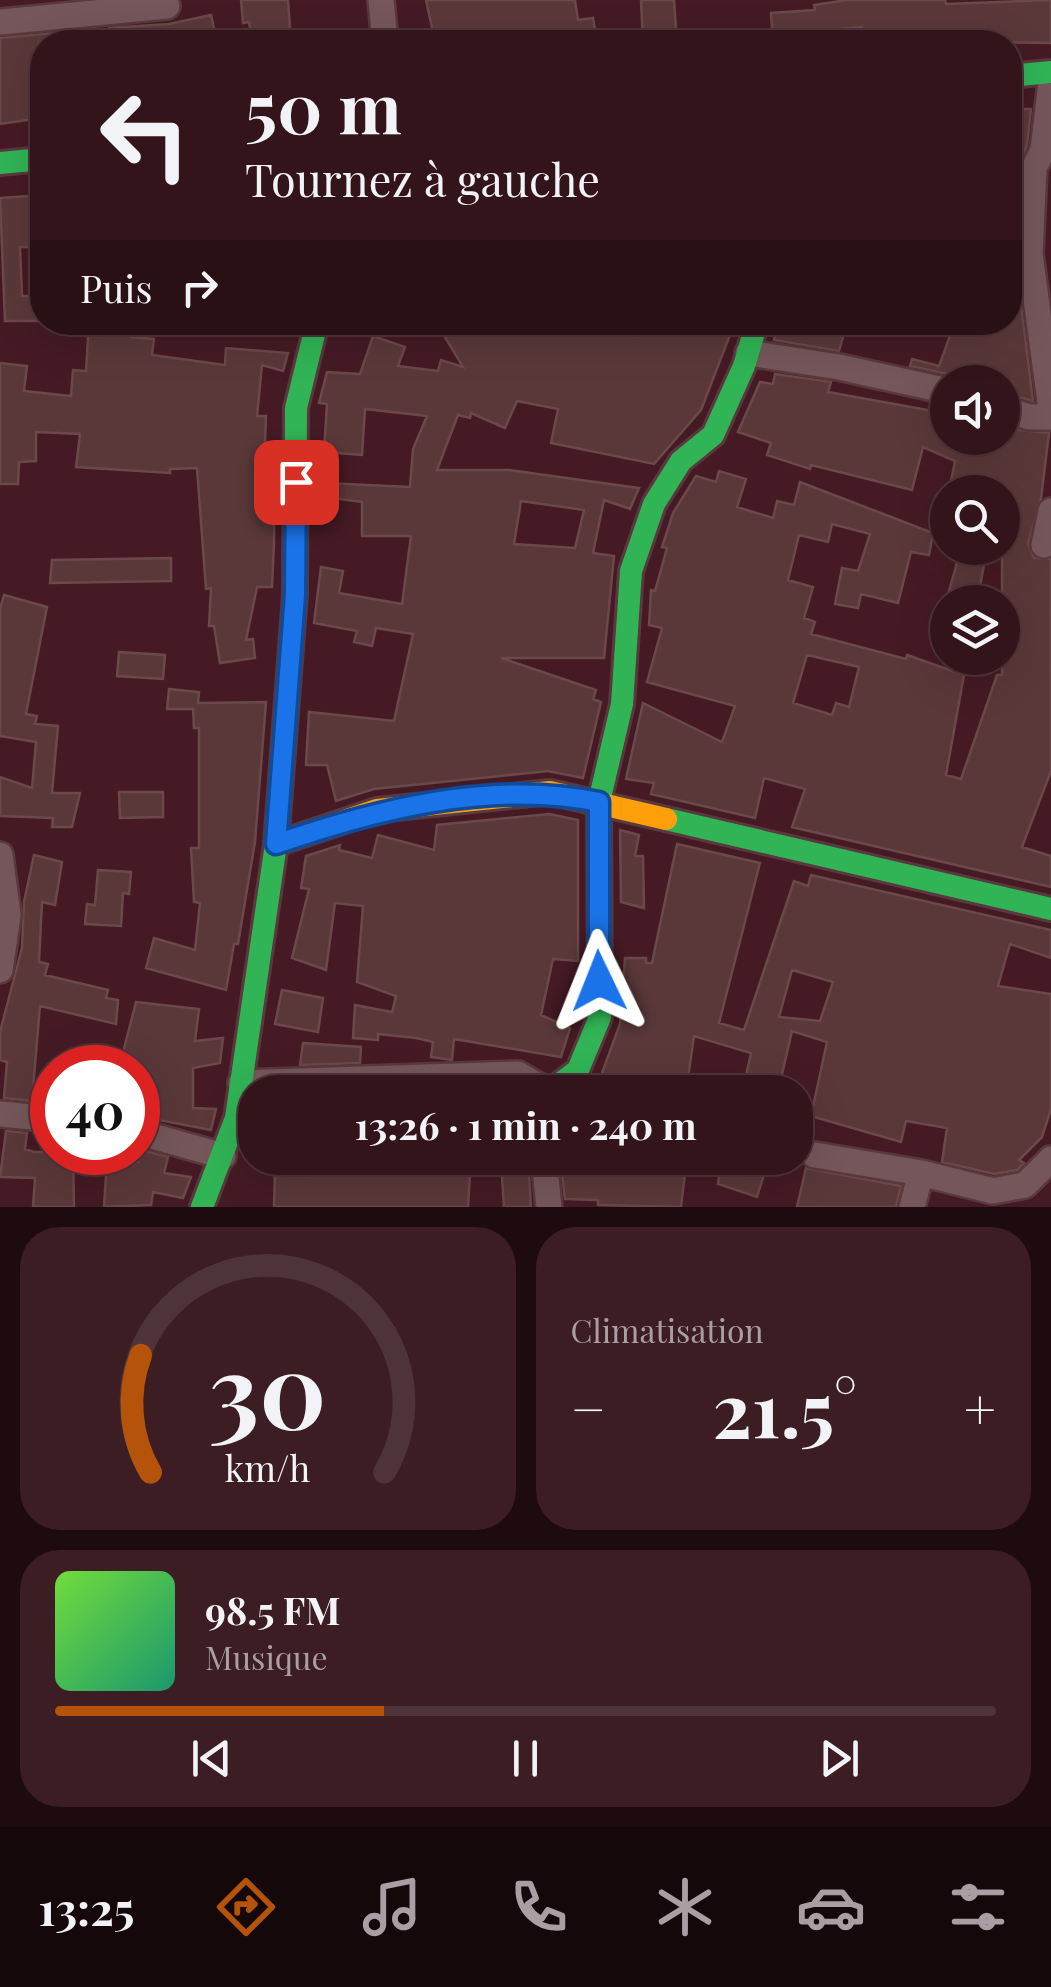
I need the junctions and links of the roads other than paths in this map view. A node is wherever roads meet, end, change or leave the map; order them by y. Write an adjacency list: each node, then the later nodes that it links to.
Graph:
1 (381, 0): 4 (street)
2 (167, 6): 3 (street)
3 (0, 22)
4 (384, 30)
5 (1051, 72): 6 (street)
6 (1022, 75)
7 (1051, 82): 14 (street)
8 (30, 160): 9 (street)
9 (0, 163)
10 (314, 335): 20 (street)
11 (753, 335): 12 (street)
12 (748, 353): 13 (street); 19 (street)
13 (930, 388)
14 (1051, 409)
15 (1020, 414): 16 (street)
16 (1051, 417)
17 (1051, 511): 18 (street)
18 (1044, 544)
19 (599, 802): 20 (street); 22 (street); 27 (street)
20 (276, 844): 24 (street)
21 (0, 855): 23 (street)
22 (1051, 909)
23 (0, 970)
24 (242, 1075)
25 (487, 1075): 26 (street)
26 (520, 1075)
27 (571, 1075)
28 (238, 1098): 32 (street)
29 (0, 1114): 30 (street)
30 (30, 1117)
31 (160, 1138): 32 (street)
32 (223, 1156): 37 (street)
33 (815, 1156): 35 (street)
34 (1051, 1160): 35 (street)
35 (921, 1172): 39 (street)
36 (545, 1175): 38 (street)
37 (202, 1207)
38 (548, 1207)
39 (912, 1207)

